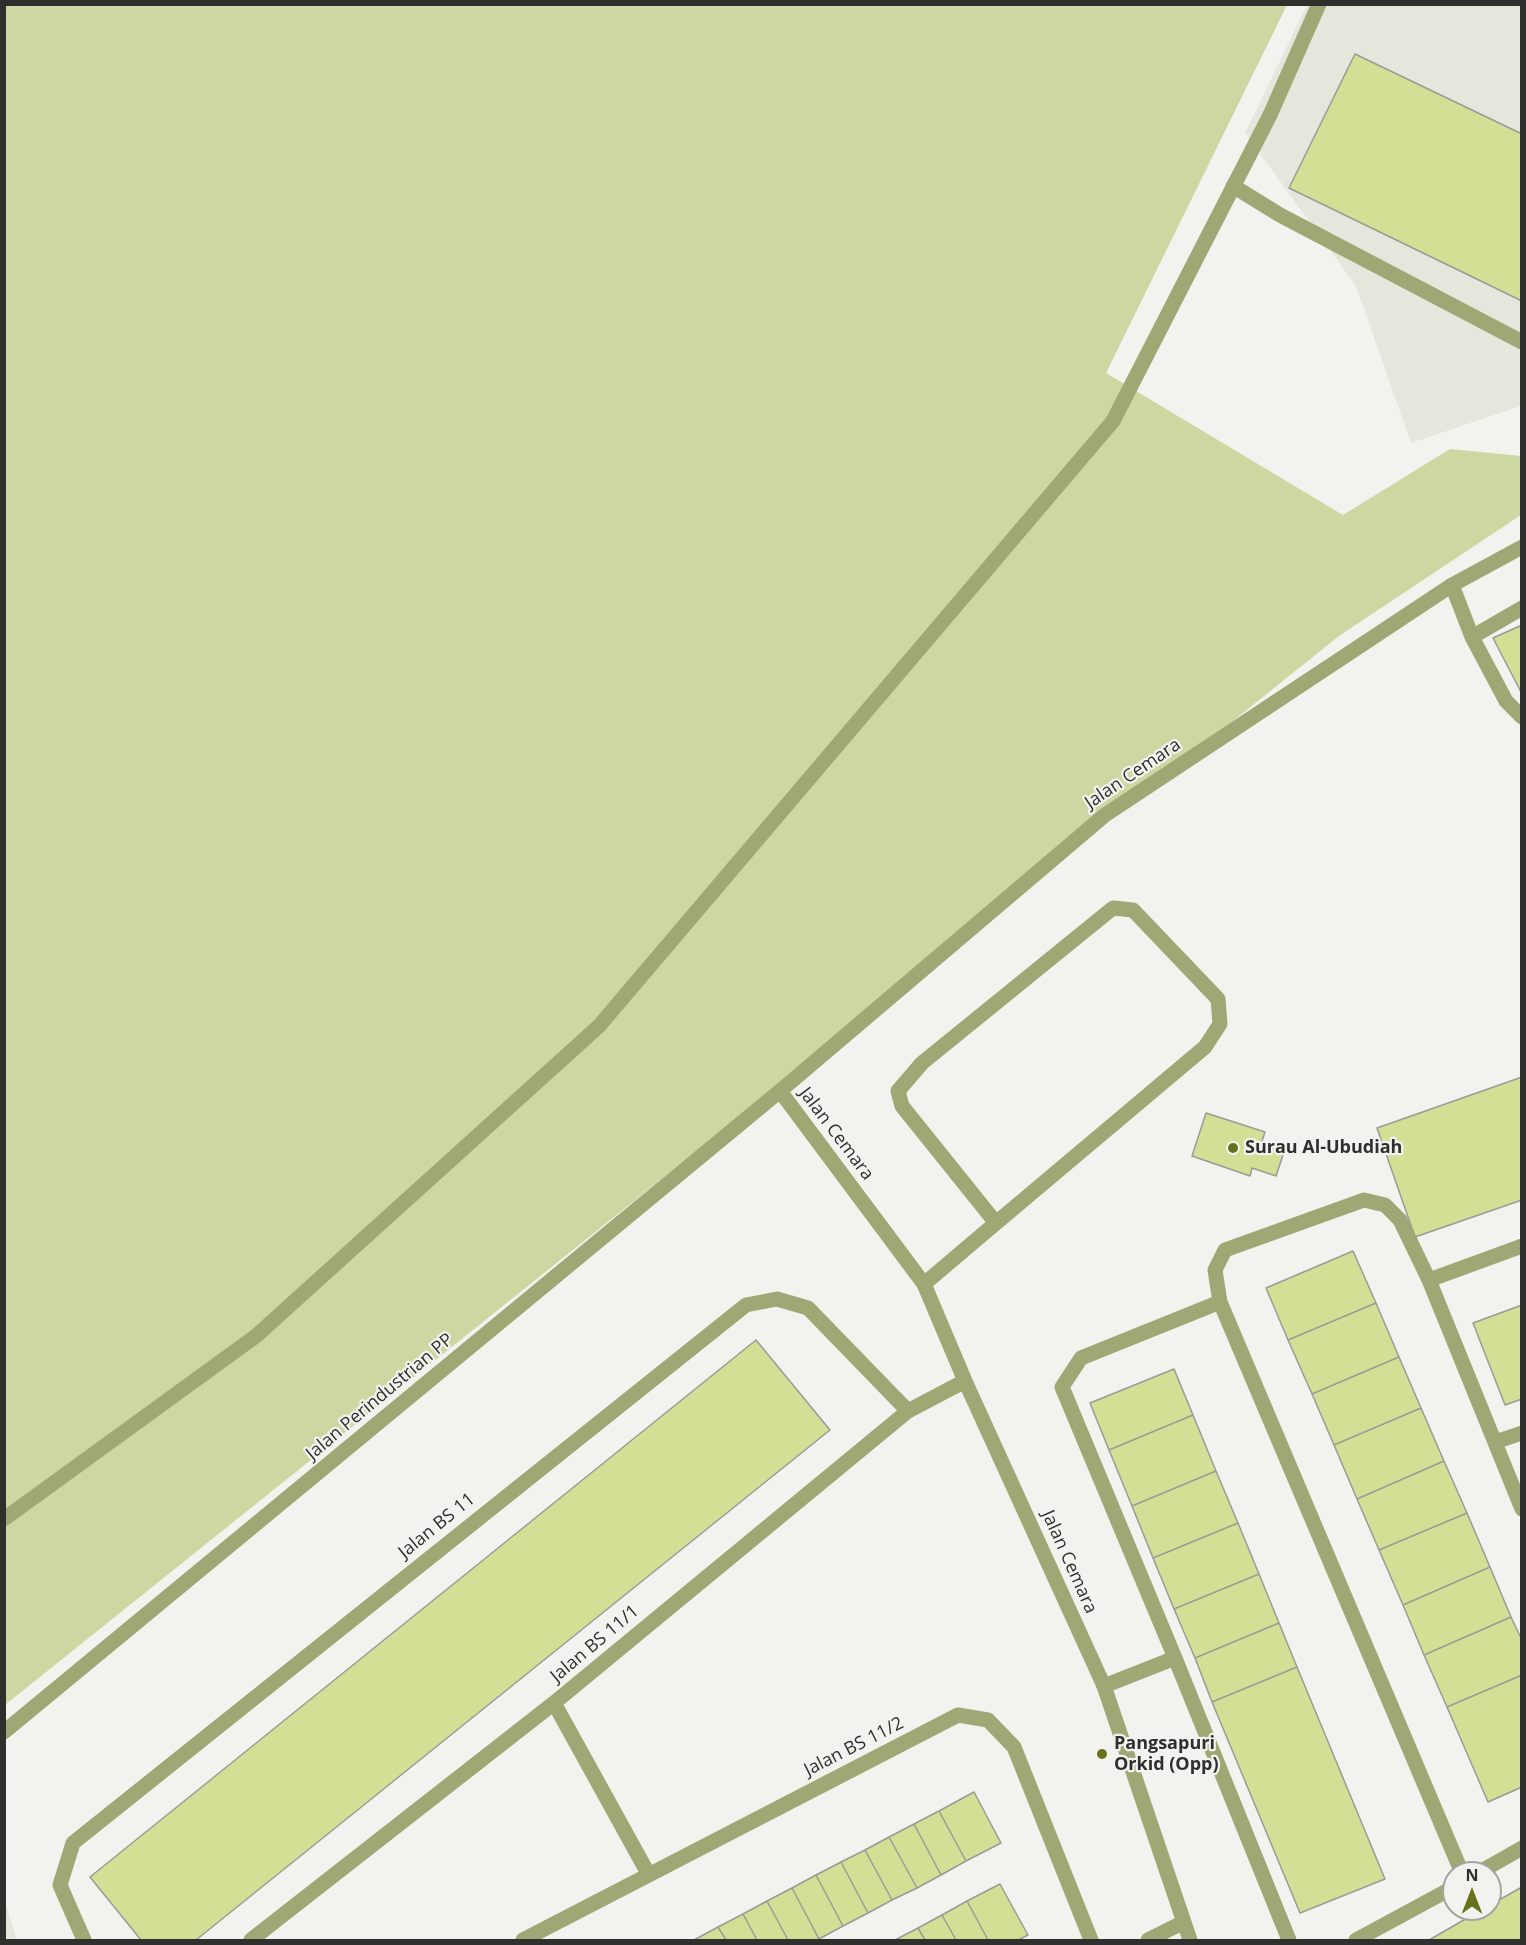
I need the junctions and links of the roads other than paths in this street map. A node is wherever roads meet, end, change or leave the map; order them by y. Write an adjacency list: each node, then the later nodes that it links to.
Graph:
1 (1319, 4): 2 (street)
2 (1233, 186): 3 (street); 20 (street)
3 (1521, 342)
4 (1521, 547): 5 (street, Jalan Cemara)
5 (1452, 585): 7 (street); 9 (street, Jalan Cemara)
6 (1521, 608): 7 (street)
7 (1472, 637): 8 (street)
8 (1521, 717)
9 (780, 1091): 13 (street, Jalan Cemara); 24 (street, Jalan Perindustrian PP)
10 (996, 1223): 10 (street); 13 (street)
11 (1521, 1246): 12 (street)
12 (1429, 1280): 14 (street); 18 (street)
13 (924, 1284): 15 (street, Jalan Cemara)
14 (1220, 1302): 21 (street); 26 (street)
15 (965, 1381): 16 (street, Jalan BS 11/1); 22 (street, Jalan Cemara)
16 (908, 1411): 23 (street, Jalan BS 11/1); 31 (street, Jalan BS 11)
17 (1521, 1433): 18 (street)
18 (1495, 1442): 19 (street)
19 (1521, 1509)
20 (4, 1519)
21 (1175, 1658): 22 (street); 37 (street)
22 (1104, 1686): 30 (street, Jalan Cemara)
23 (554, 1703): 28 (street); 32 (street, Jalan BS 11/1)
24 (4, 1732)
25 (1521, 1848): 27 (street)
26 (1457, 1861)
27 (1499, 1861)
28 (649, 1875): 33 (street, Jalan BS 11/2); 34 (street, Jalan BS 11/2)
29 (1442, 1894): 38 (street)
30 (1184, 1922): 35 (street); 36 (street, Jalan Cemara)
31 (84, 1941)
32 (251, 1941)
33 (523, 1941)
34 (1091, 1941)
35 (1148, 1941)
36 (1190, 1941)
37 (1289, 1941)
38 (1356, 1941)

